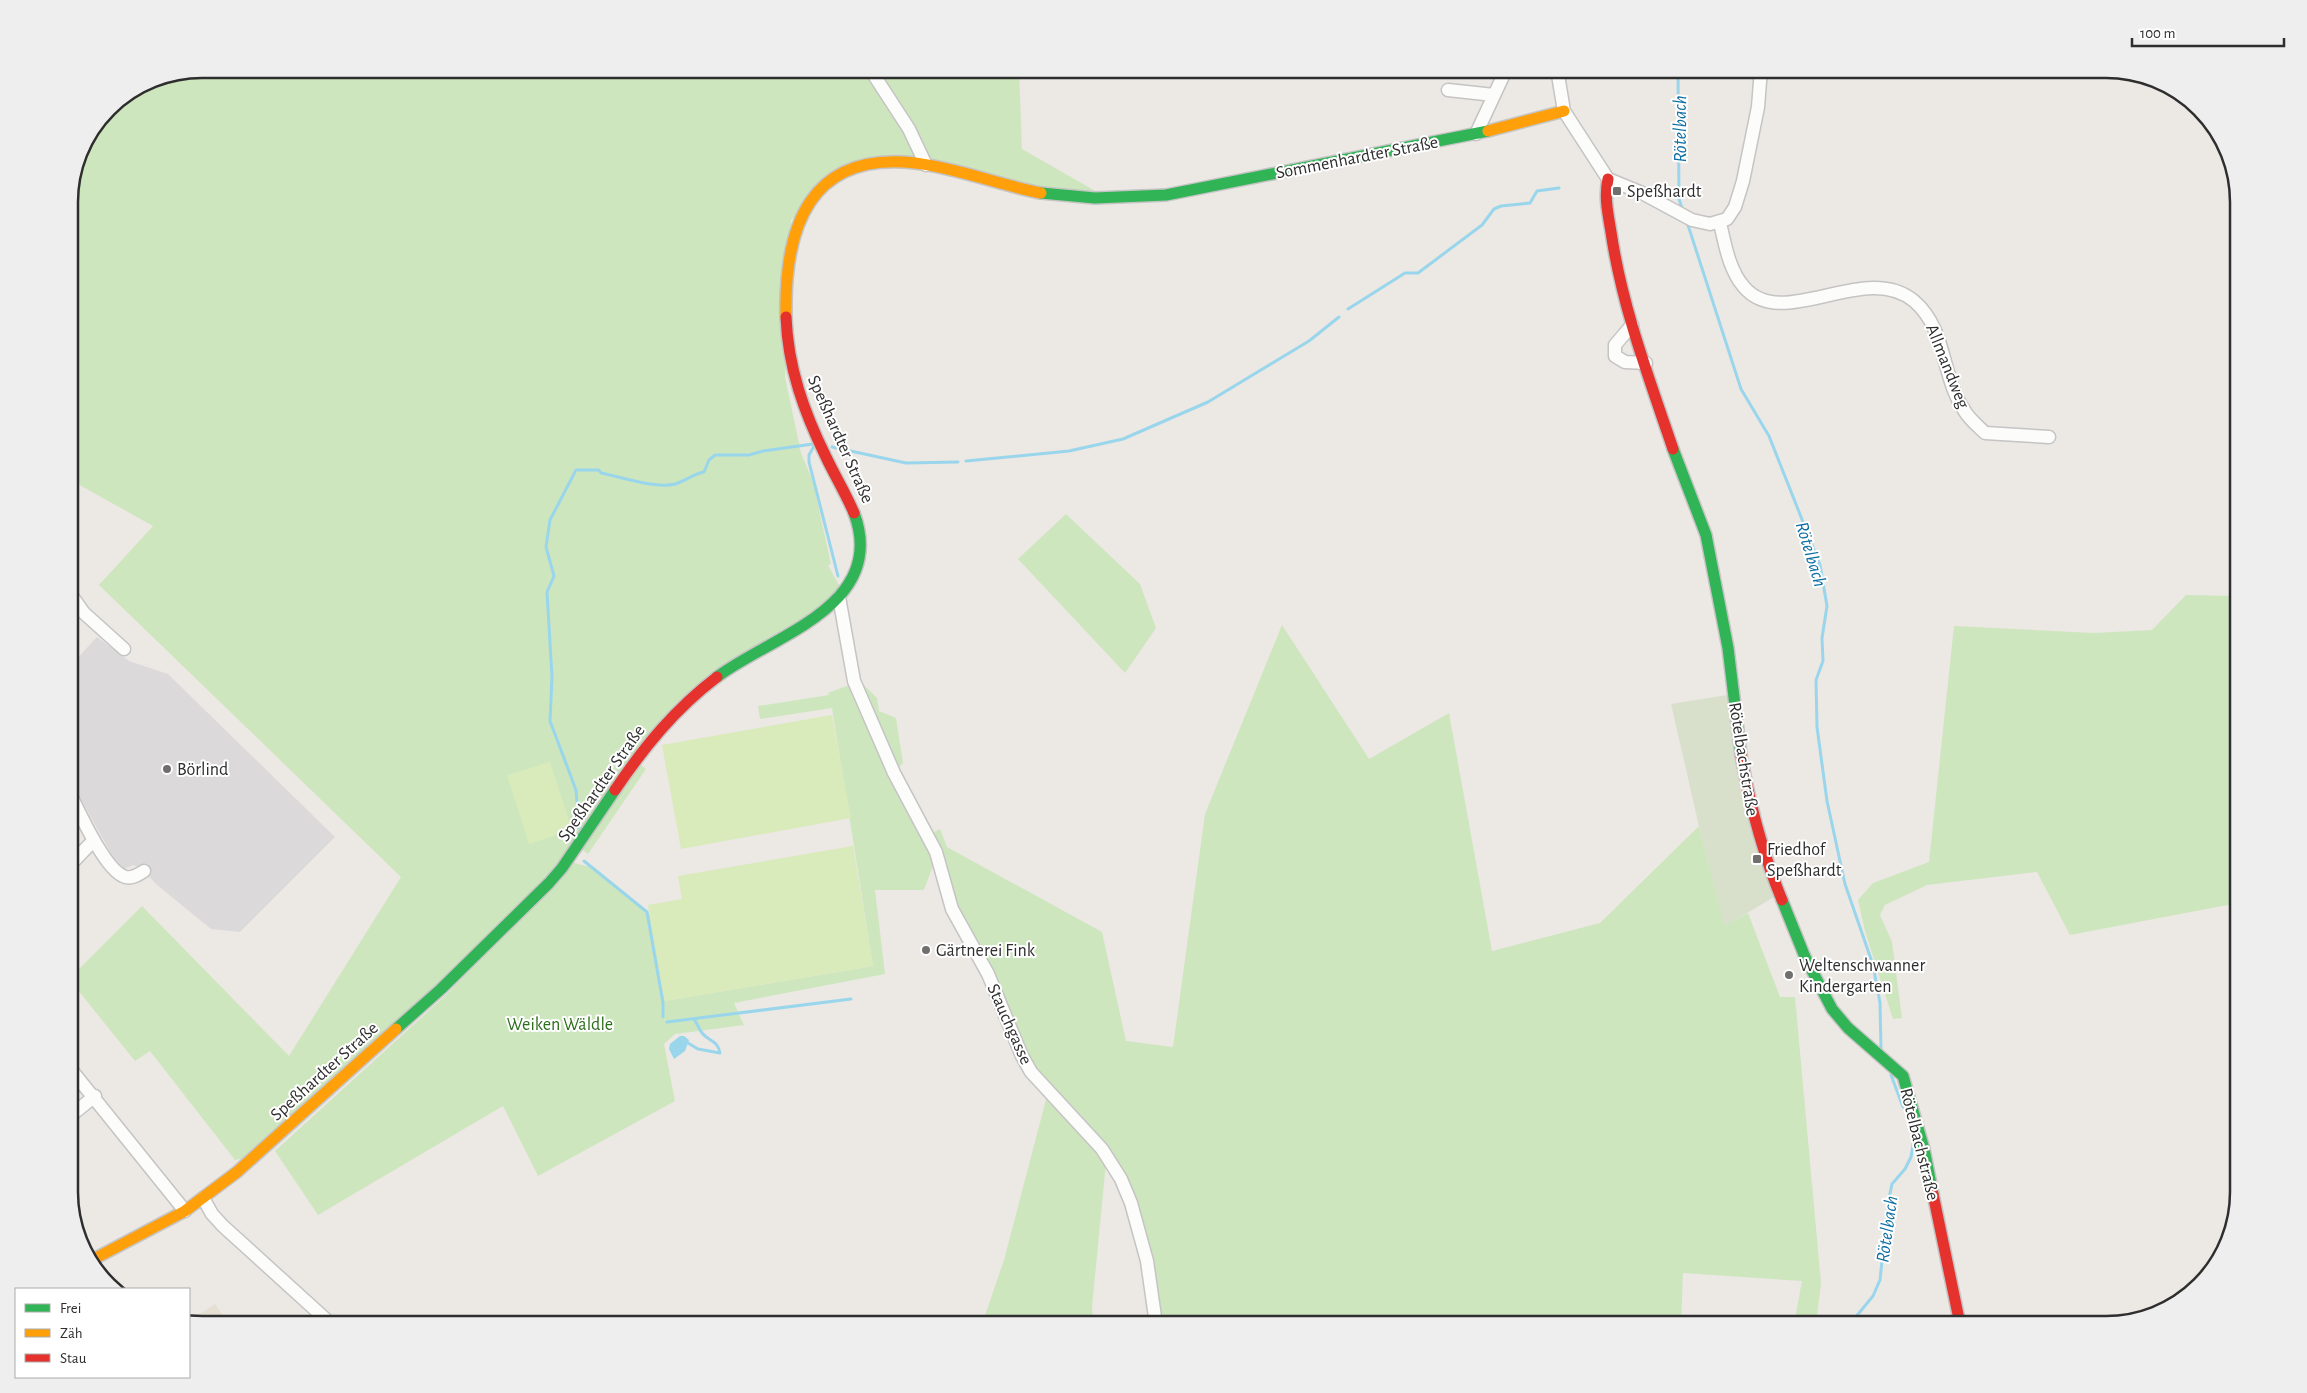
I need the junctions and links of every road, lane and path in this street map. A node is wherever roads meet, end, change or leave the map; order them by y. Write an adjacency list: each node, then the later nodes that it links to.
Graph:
1 (876, 78): 9 (street)
2 (1502, 78): 6 (street)
3 (1558, 78): 7 (street)
4 (1761, 78): 12 (street)
5 (1448, 90): 6 (street)
6 (1494, 96): 8 (street)
7 (1564, 111): 8 (street, Sommenhardter Straße); 10 (street)
8 (1476, 134): 9 (street, Sommenhardter Straße)
9 (926, 166): 11 (street, Sommenhardter Straße)
10 (1608, 179): 12 (street); 13 (street, Rötelbachstraße)
11 (802, 210): 16 (street, Speßhardter Straße)
12 (1720, 223): 15 (street, Allmandweg)
13 (1632, 326): 14 (street, Rötelbachstraße); 14 (street)
14 (1646, 363): 31 (street, Rötelbachstraße)
15 (2049, 437)
16 (839, 597): 26 (street, Speßhardter Straße); 30 (street, Stauchgasse)
17 (78, 605): 18 (street)
18 (124, 649)
19 (78, 809): 20 (street)
20 (94, 840): 21 (street); 22 (street)
21 (78, 857)
22 (144, 870)
23 (78, 1077): 24 (street)
24 (95, 1096): 25 (street); 27 (street)
25 (78, 1110)
26 (203, 1198): 27 (street, Speßhardter Straße); 29 (street)
27 (185, 1211): 28 (street, Speßhardter Straße)
28 (97, 1258)
29 (322, 1316)
30 (1155, 1316)
31 (1958, 1316)

